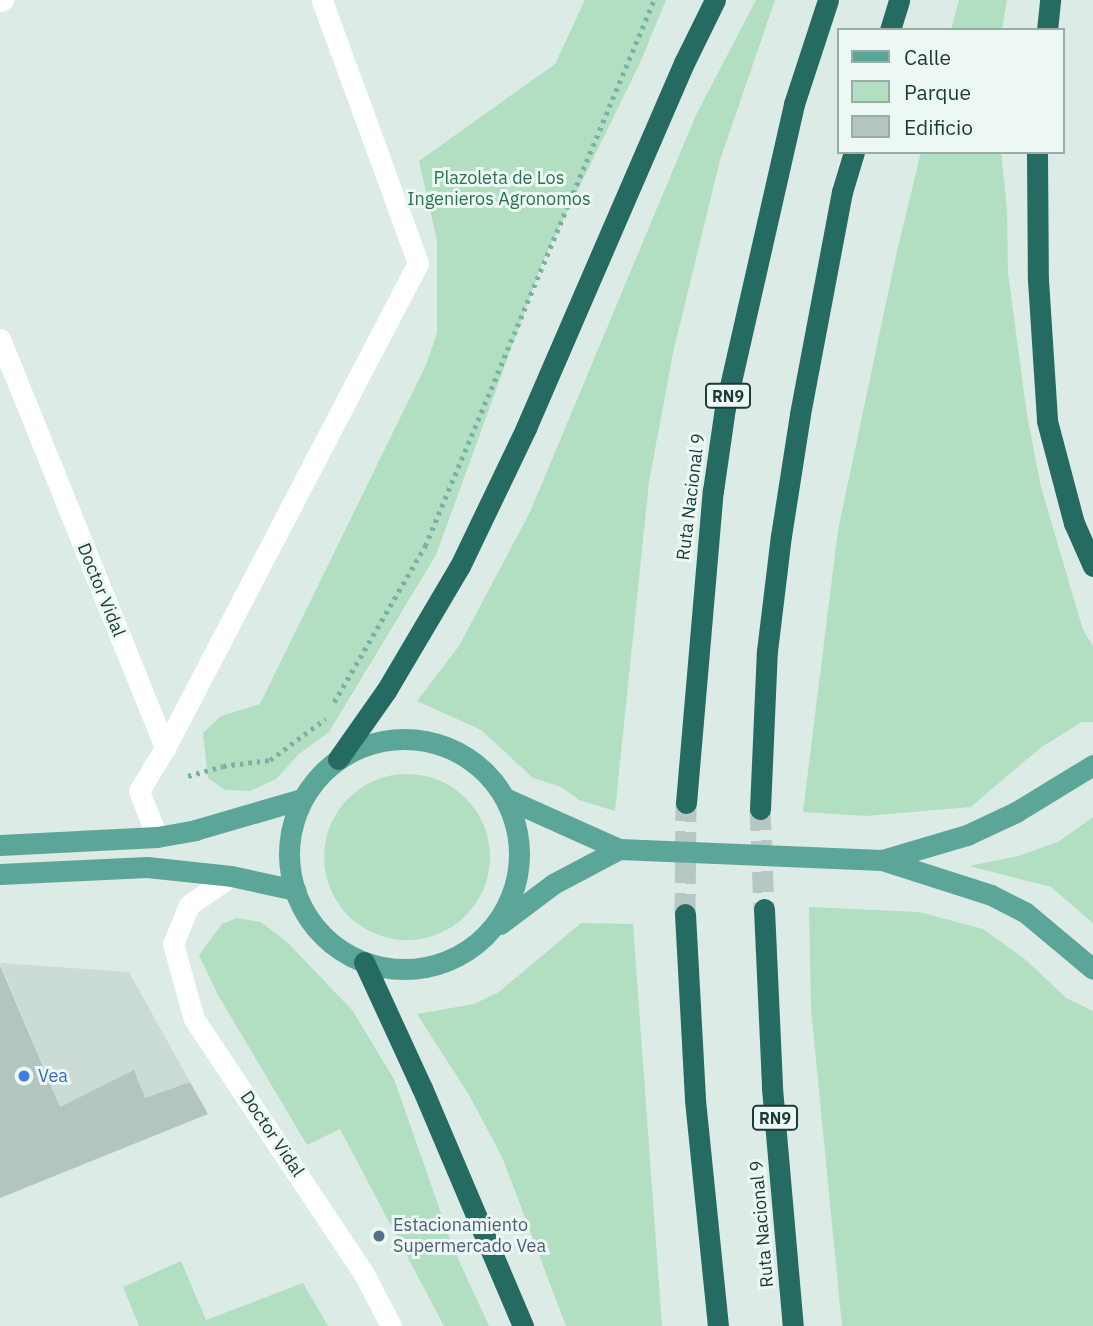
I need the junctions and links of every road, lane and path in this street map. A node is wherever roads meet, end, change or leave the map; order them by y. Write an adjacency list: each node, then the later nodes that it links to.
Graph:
1 (322, 0): 13 (street)
2 (654, 0): 16 (path)
3 (715, 0): 14 (highway)
4 (828, 0): 19 (highway, Ruta Nacional 9 / RN9)
5 (899, 0): 7 (highway)
6 (1050, 0): 8 (highway)
7 (891, 28)
8 (1047, 28)
9 (853, 154): 20 (highway)
10 (1037, 154): 12 (highway)
11 (0, 339): 13 (street, Doctor Vidal)
12 (1093, 566)
13 (165, 748): 16 (street)
14 (338, 759): 17 (main road); 18 (main road)
15 (1093, 765): 24 (main road)
16 (139, 791): 21 (street)
17 (505, 798): 23 (main road); 30 (main road)
18 (302, 799): 21 (main road); 27 (main road)
19 (687, 803)
20 (760, 809)
21 (158, 837): 22 (main road)
22 (0, 845)
23 (620, 849): 24 (main road); 30 (main road)
24 (881, 860): 32 (main road)
25 (0, 874): 26 (main road)
26 (232, 876): 27 (main road); 33 (street, Doctor Vidal)
27 (295, 890): 31 (main road)
28 (764, 909): 36 (highway, Ruta Nacional 9 / RN9)
29 (685, 914): 35 (highway)
30 (491, 930): 31 (main road)
31 (363, 962): 34 (highway)
32 (1093, 969)
33 (391, 1326)
34 (523, 1326)
35 (718, 1326)
36 (793, 1326)

